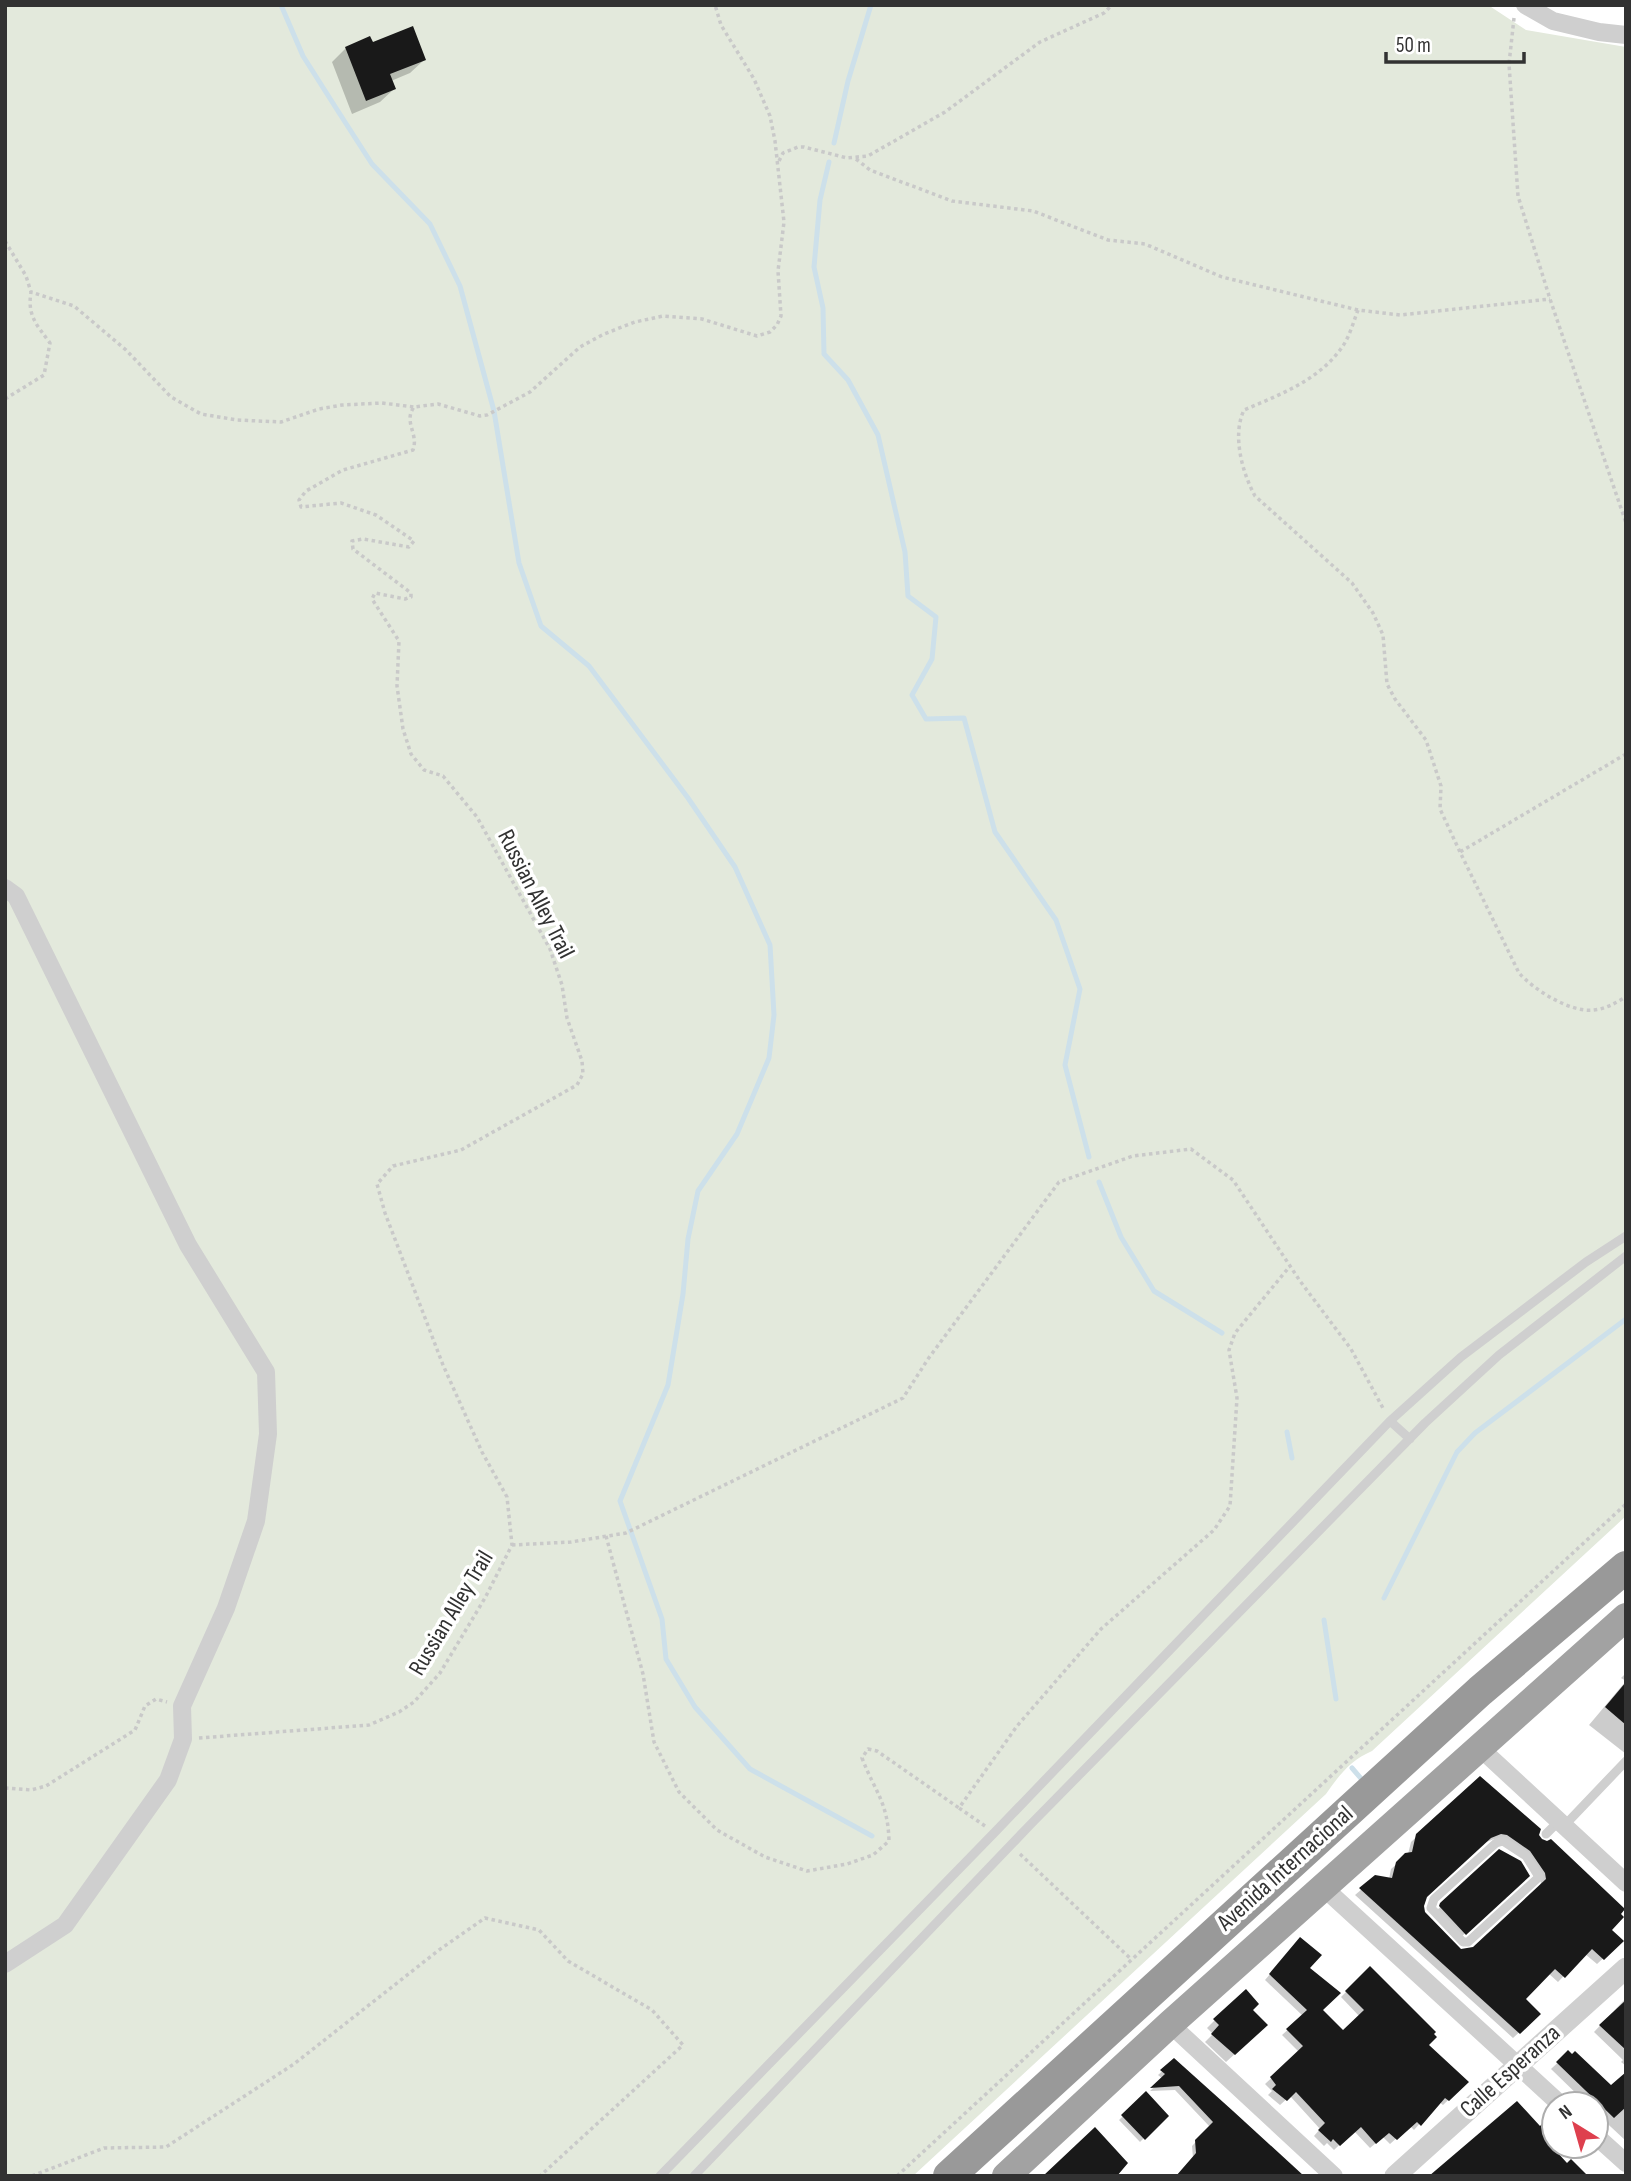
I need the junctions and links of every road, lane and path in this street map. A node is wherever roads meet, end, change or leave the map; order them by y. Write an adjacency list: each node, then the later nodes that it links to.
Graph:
1 (715, 5): 6 (path)
2 (1112, 5): 5 (path)
3 (1520, 11): 4 (street); 9 (path)
4 (1626, 35)
5 (856, 159): 6 (path); 10 (path)
6 (778, 163): 12 (path)
7 (5, 241): 8 (path)
8 (31, 292): 11 (path); 12 (path)
9 (1550, 299): 10 (path); 13 (path)
10 (1358, 310): 15 (path)
11 (5, 399)
12 (414, 407): 25 (path, Russian Alley Trail)
13 (1626, 523)
14 (1626, 754): 15 (path)
15 (1460, 852): 17 (path)
16 (5, 888): 28 (street)
17 (1626, 997)
18 (1626, 1236): 21 (lane)
19 (1626, 1256): 22 (lane)
20 (1290, 1266): 21 (path); 24 (path); 33 (path)
21 (1390, 1421): 22 (lane); 35 (lane)
22 (1410, 1439): 37 (lane)
23 (1626, 1504): 41 (path)
24 (606, 1536): 25 (path); 33 (path)
25 (512, 1545): 29 (path, Russian Alley Trail)
26 (1626, 1567): 55 (highway, Avenida Internacional)
27 (1626, 1617): 30 (highway, Avenida Internacional)
28 (182, 1706): 29 (street); 32 (path)
29 (183, 1739): 42 (street)
30 (1480, 1748): 34 (street); 40 (highway, Avenida Internacional)
31 (1626, 1761): 34 (lane)
32 (5, 1788)
33 (959, 1808): 35 (path)
34 (1562, 1823): 36 (lane); 39 (street)
35 (995, 1832): 52 (lane)
36 (1546, 1834)
37 (1011, 1846): 41 (path); 53 (lane)
38 (1528, 1853): 38 (lane)
39 (1626, 1883)
40 (1323, 1887): 44 (highway, Avenida Internacional); 45 (street)
41 (1131, 1959): 54 (path)
42 (5, 1964)
43 (1626, 1968): 45 (street, Calle Esperanza)
44 (1170, 2024): 49 (highway, Avenida Internacional); 56 (street)
45 (1517, 2065): 46 (street); 57 (street, Calle Esperanza)
46 (1545, 2090)
47 (1610, 2149): 48 (street)
48 (1626, 2163)
49 (1013, 2174)
50 (32, 2176): 51 (path)
51 (540, 2176)
52 (660, 2176)
53 (694, 2176)
54 (897, 2176)
55 (949, 2176)
56 (1334, 2176)
57 (1395, 2176)

